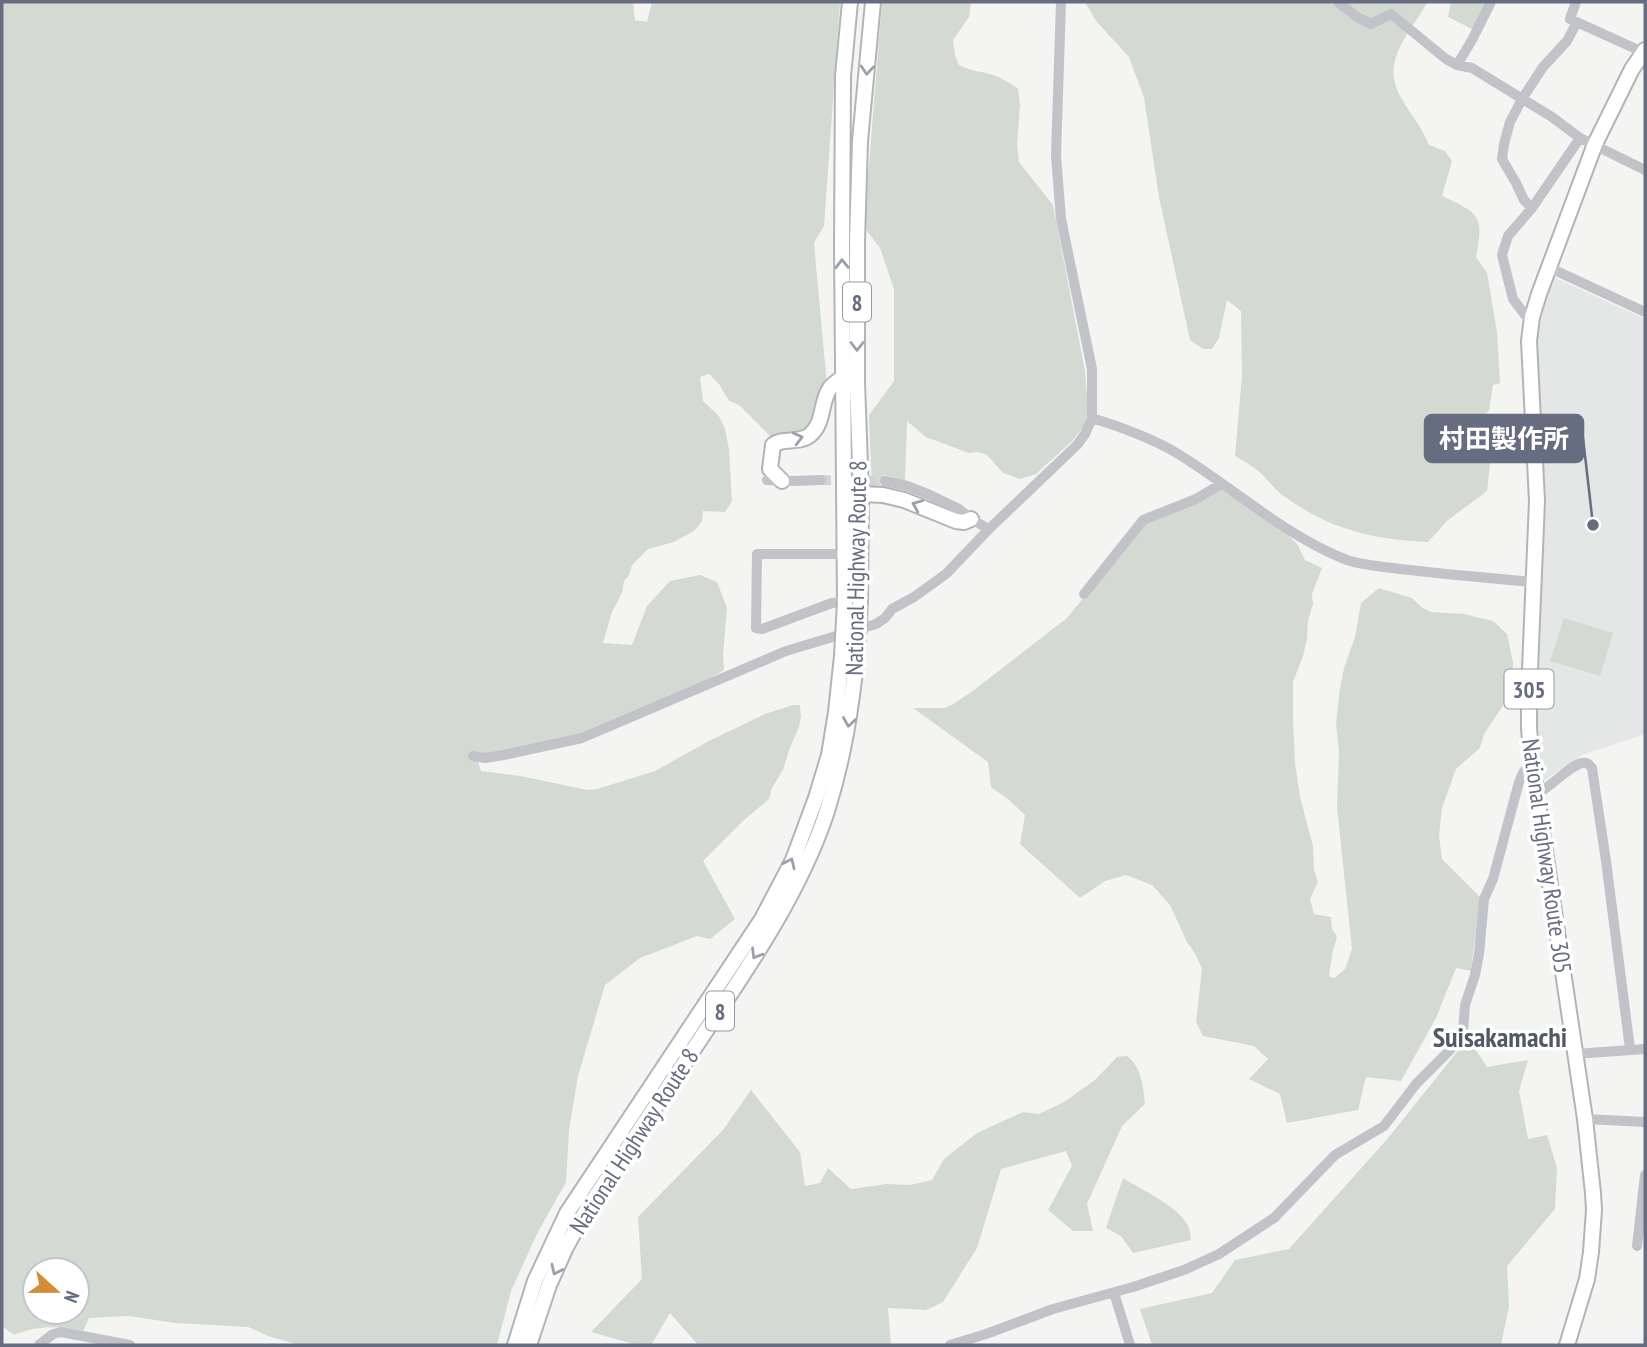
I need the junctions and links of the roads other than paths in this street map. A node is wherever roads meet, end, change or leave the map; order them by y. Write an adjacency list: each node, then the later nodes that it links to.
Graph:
1 (849, 2): 18 (highway, National Highway Route 8 / 8, one-way to 1)
2 (873, 2): 25 (highway, National Highway Route 8 / 8, one-way to 25)
3 (1061, 2): 19 (street)
4 (1338, 2): 9 (street)
5 (1491, 2): 9 (street)
6 (1576, 2): 7 (street)
7 (1577, 22): 8 (street); 10 (street)
8 (1645, 52): 12 (highway, National Highway Route 305 / 305)
9 (1457, 65): 10 (street)
10 (1522, 99): 11 (street); 14 (street)
11 (1580, 138): 12 (street); 14 (street)
12 (1595, 144): 13 (street); 15 (highway, National Highway Route 305 / 305)
13 (1645, 170)
14 (1532, 208): 17 (street)
15 (1548, 267): 16 (street); 17 (highway, National Highway Route 305 / 305)
16 (1645, 312)
17 (1532, 317): 29 (highway, National Highway Route 305 / 305)
18 (843, 377): 22 (highway, one-way to 18); 28 (highway, National Highway Route 8 / 8)
19 (1092, 418): 24 (street); 27 (street)
20 (766, 480): 22 (street)
21 (821, 480): 22 (street)
22 (782, 481)
23 (885, 481): 26 (street)
24 (1222, 484): 29 (street); 30 (street)
25 (861, 494): 26 (highway, one-way to 25); 31 (highway, National Highway Route 8 / 8)
26 (971, 519): 27 (street)
27 (989, 529): 33 (street)
28 (845, 554): 31 (highway, National Highway Route 8 / 8); 31 (street)
29 (1533, 582): 34 (highway, National Highway Route 305 / 305)
30 (1084, 594)
31 (853, 602): 32 (highway, National Highway Route 8 / 8, bridge)
32 (850, 655): 48 (highway, National Highway Route 8 / 8, one-way to 32); 49 (highway, National Highway Route 8 / 8, one-way to 49)
33 (473, 756)
34 (1532, 764): 35 (highway, National Highway Route 305 / 305); 44 (street)
35 (1536, 794): 36 (street); 38 (highway, National Highway Route 305 / 305)
36 (1630, 1049): 37 (street); 38 (street)
37 (1645, 1049)
38 (1575, 1054): 39 (highway, National Highway Route 305 / 305)
39 (1586, 1119): 40 (street); 52 (highway, National Highway Route 305 / 305)
40 (1645, 1122)
41 (1645, 1175): 42 (street)
42 (1643, 1221): 43 (street)
43 (1637, 1246)
44 (1114, 1293): 45 (street); 51 (street)
45 (988, 1340): 50 (street)
46 (39, 1345): 47 (street)
47 (130, 1345)
48 (515, 1345)
49 (529, 1345)
50 (950, 1345)
51 (1129, 1345)
52 (1567, 1345)

